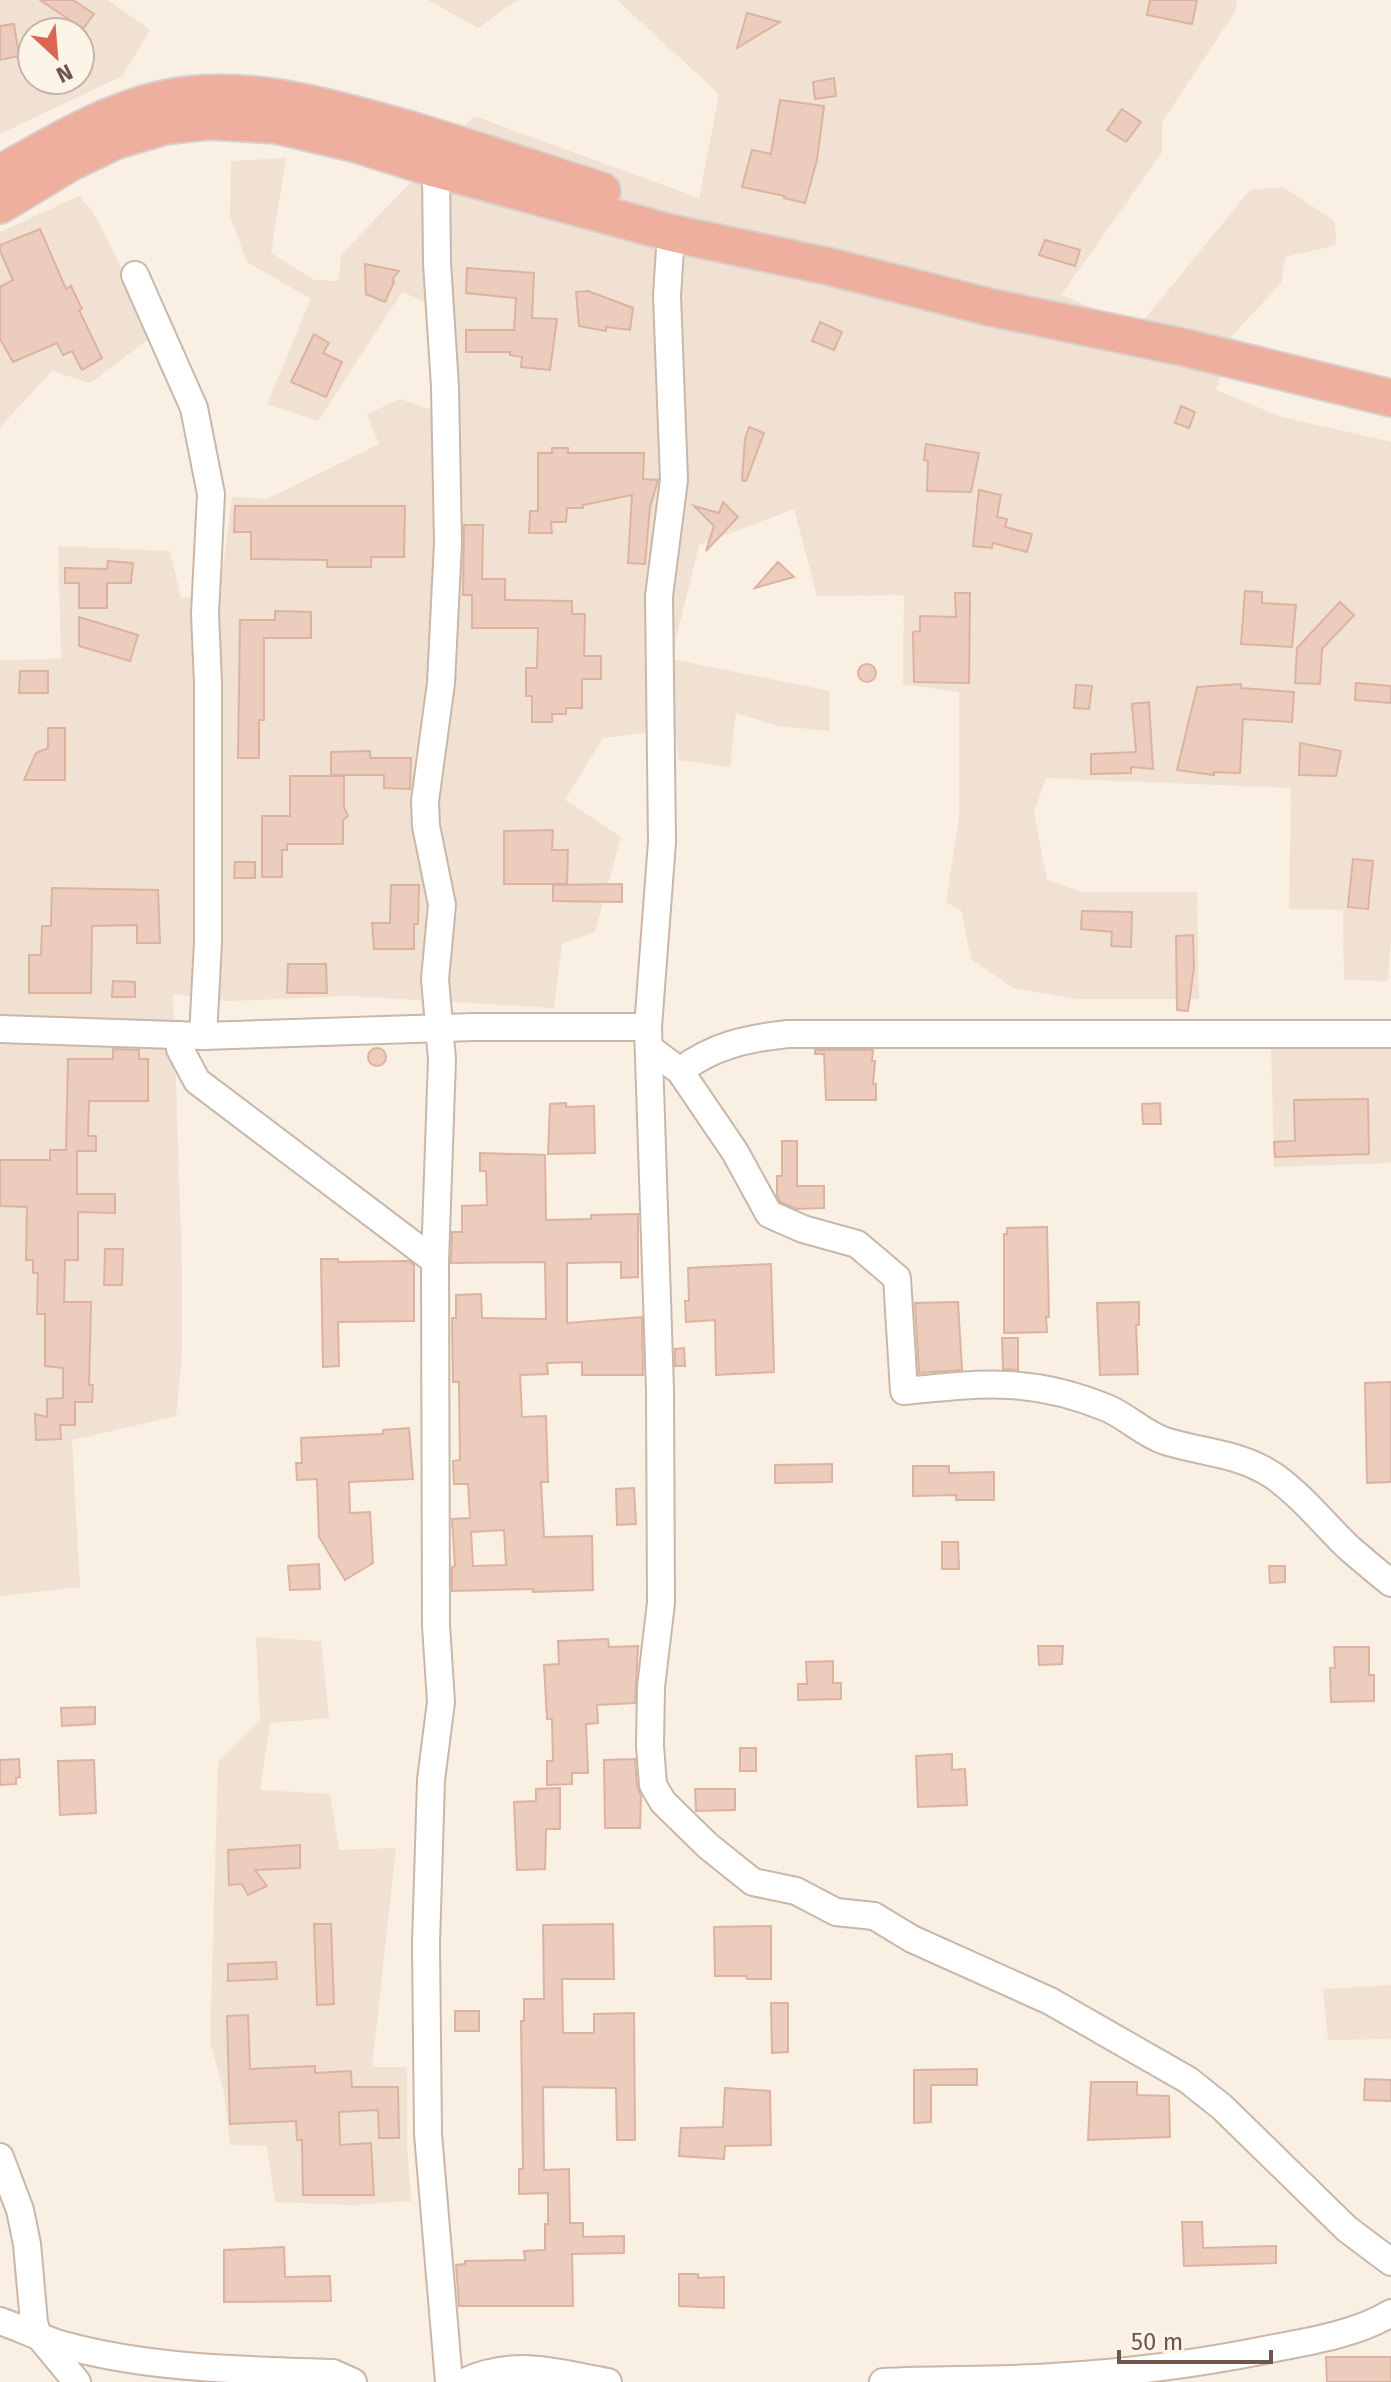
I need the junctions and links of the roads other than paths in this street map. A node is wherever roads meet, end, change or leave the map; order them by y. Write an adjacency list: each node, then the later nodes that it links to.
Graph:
1 (436, 169): 3 (highway); 4 (highway); 9 (street)
2 (0, 174): 5 (highway)
3 (0, 205)
4 (671, 233): 5 (highway); 12 (street)
5 (831, 267): 7 (highway)
6 (135, 275): 11 (street)
7 (1391, 398)
8 (0, 1029): 11 (street)
9 (439, 1030): 11 (street); 12 (street); 14 (street)
10 (1391, 1034): 13 (street)
11 (191, 1035): 14 (street)
12 (649, 1037): 13 (street); 17 (street)
13 (680, 1071): 15 (street)
14 (435, 1261): 24 (street)
15 (1391, 1583)
16 (0, 2157): 20 (street)
17 (1391, 2262)
18 (1391, 2313): 21 (street)
19 (0, 2321): 20 (street)
20 (38, 2335): 22 (street); 23 (street)
21 (1198, 2371): 27 (street)
22 (77, 2382)
23 (353, 2382)
24 (449, 2382)
25 (464, 2382): 26 (street)
26 (608, 2382)
27 (883, 2382)

